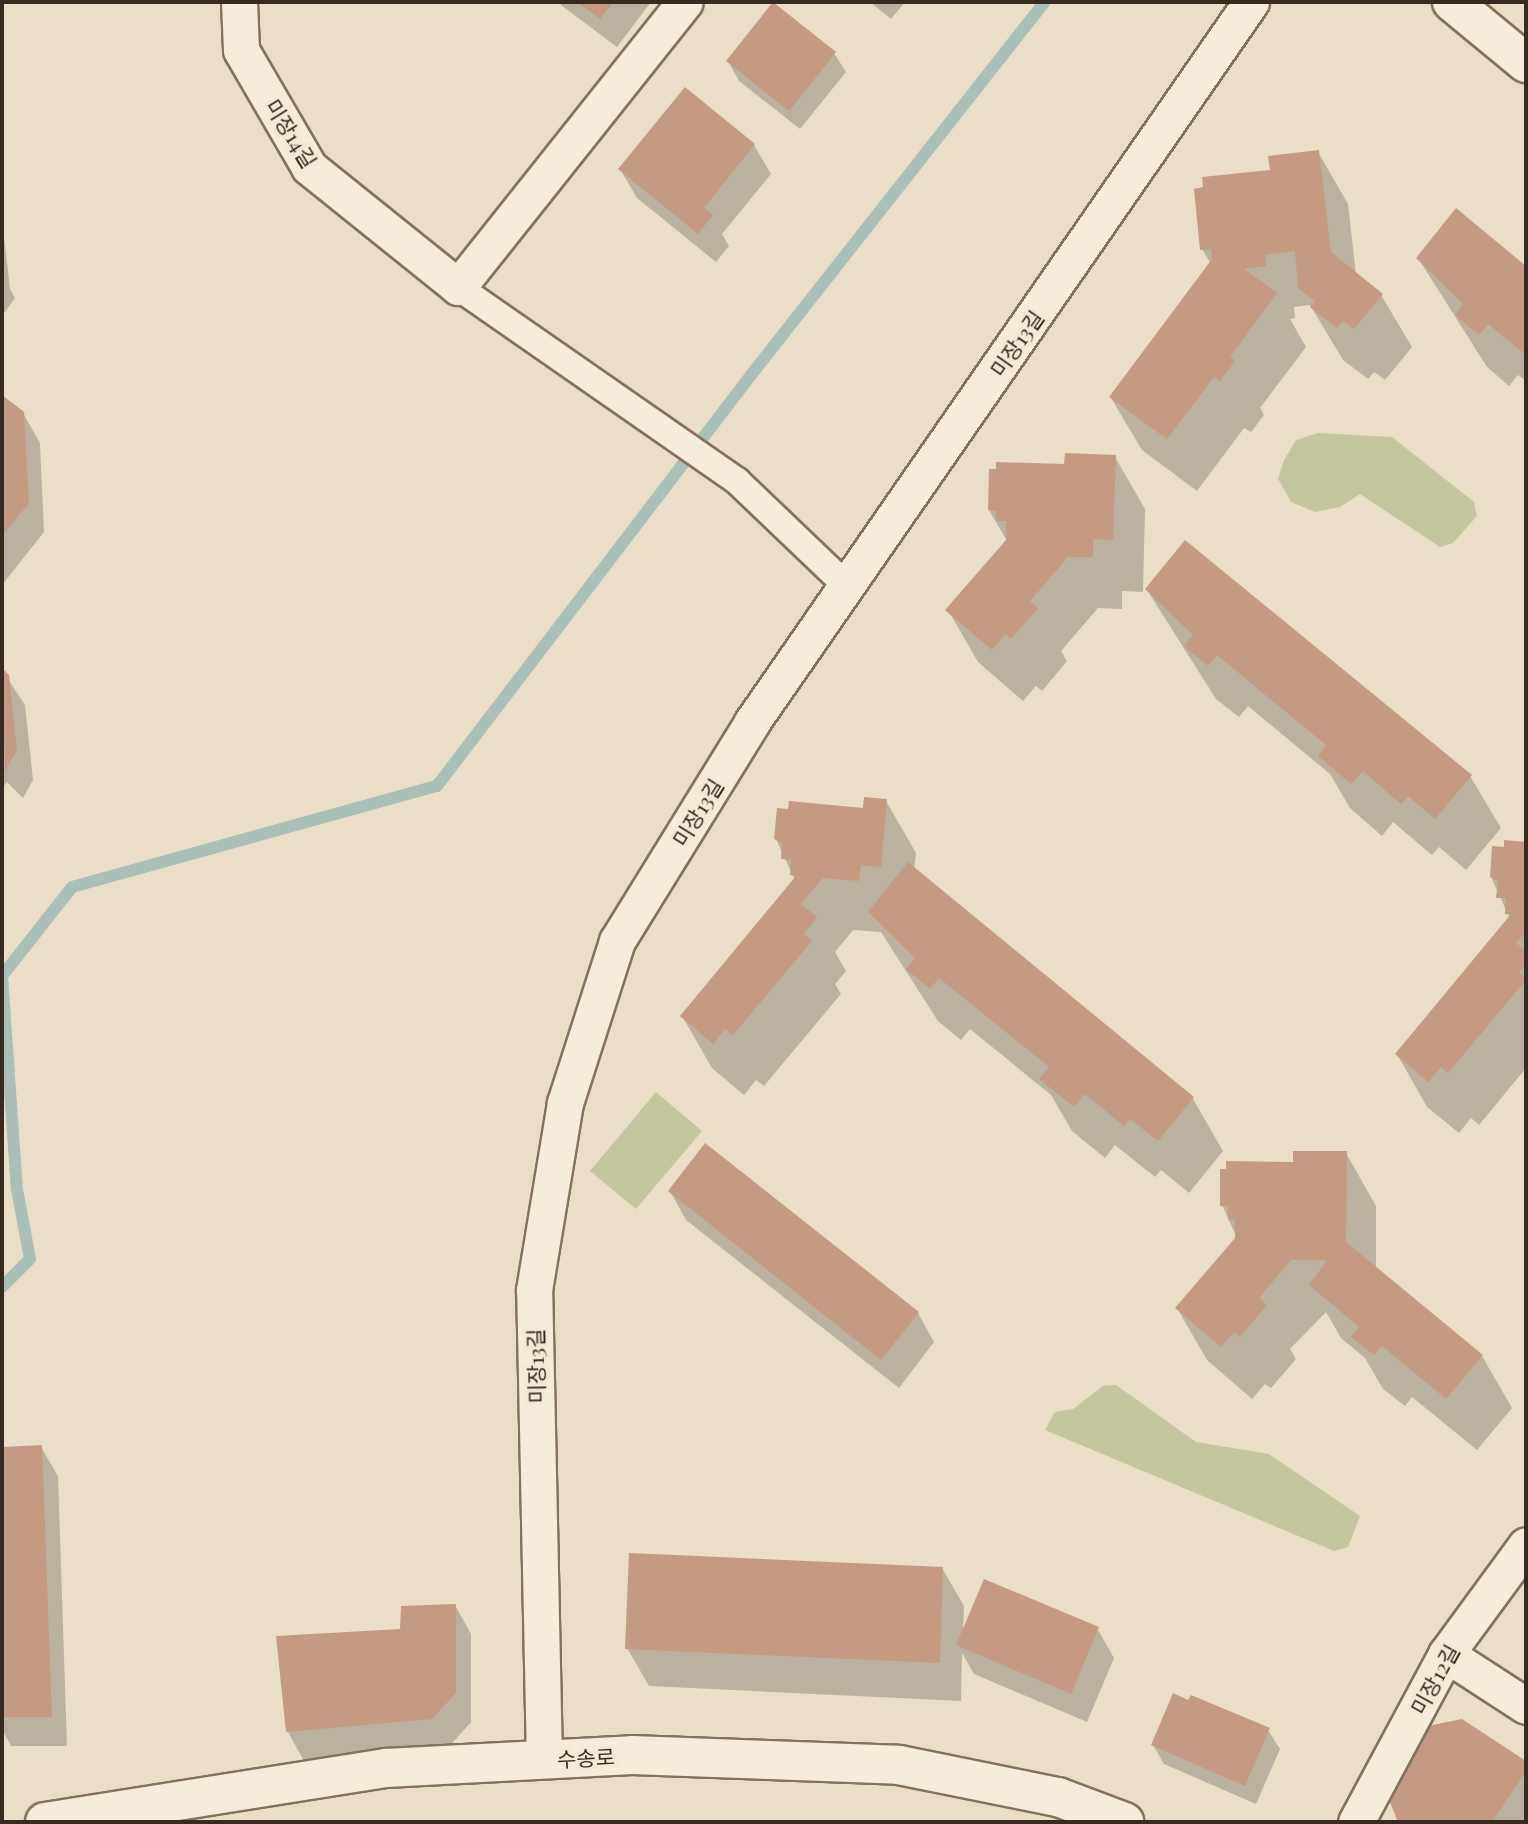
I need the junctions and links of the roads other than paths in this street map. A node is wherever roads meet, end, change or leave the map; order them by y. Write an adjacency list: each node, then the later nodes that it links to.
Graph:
1 (239, 2): 6 (street, 미장14길)
2 (685, 2): 6 (street)
3 (1251, 2): 7 (street, 미장13길)
4 (1451, 2): 5 (street)
5 (1526, 63)
6 (458, 287): 7 (street)
7 (847, 586): 11 (street, 미장13길)
8 (1526, 1545): 9 (street, 미장12길)
9 (1446, 1654): 10 (street); 14 (street, 미장12길)
10 (1526, 1706)
11 (544, 1760): 12 (street, 수송로); 13 (street, 수송로)
12 (45, 1822)
13 (1124, 1822)
14 (1356, 1822)

